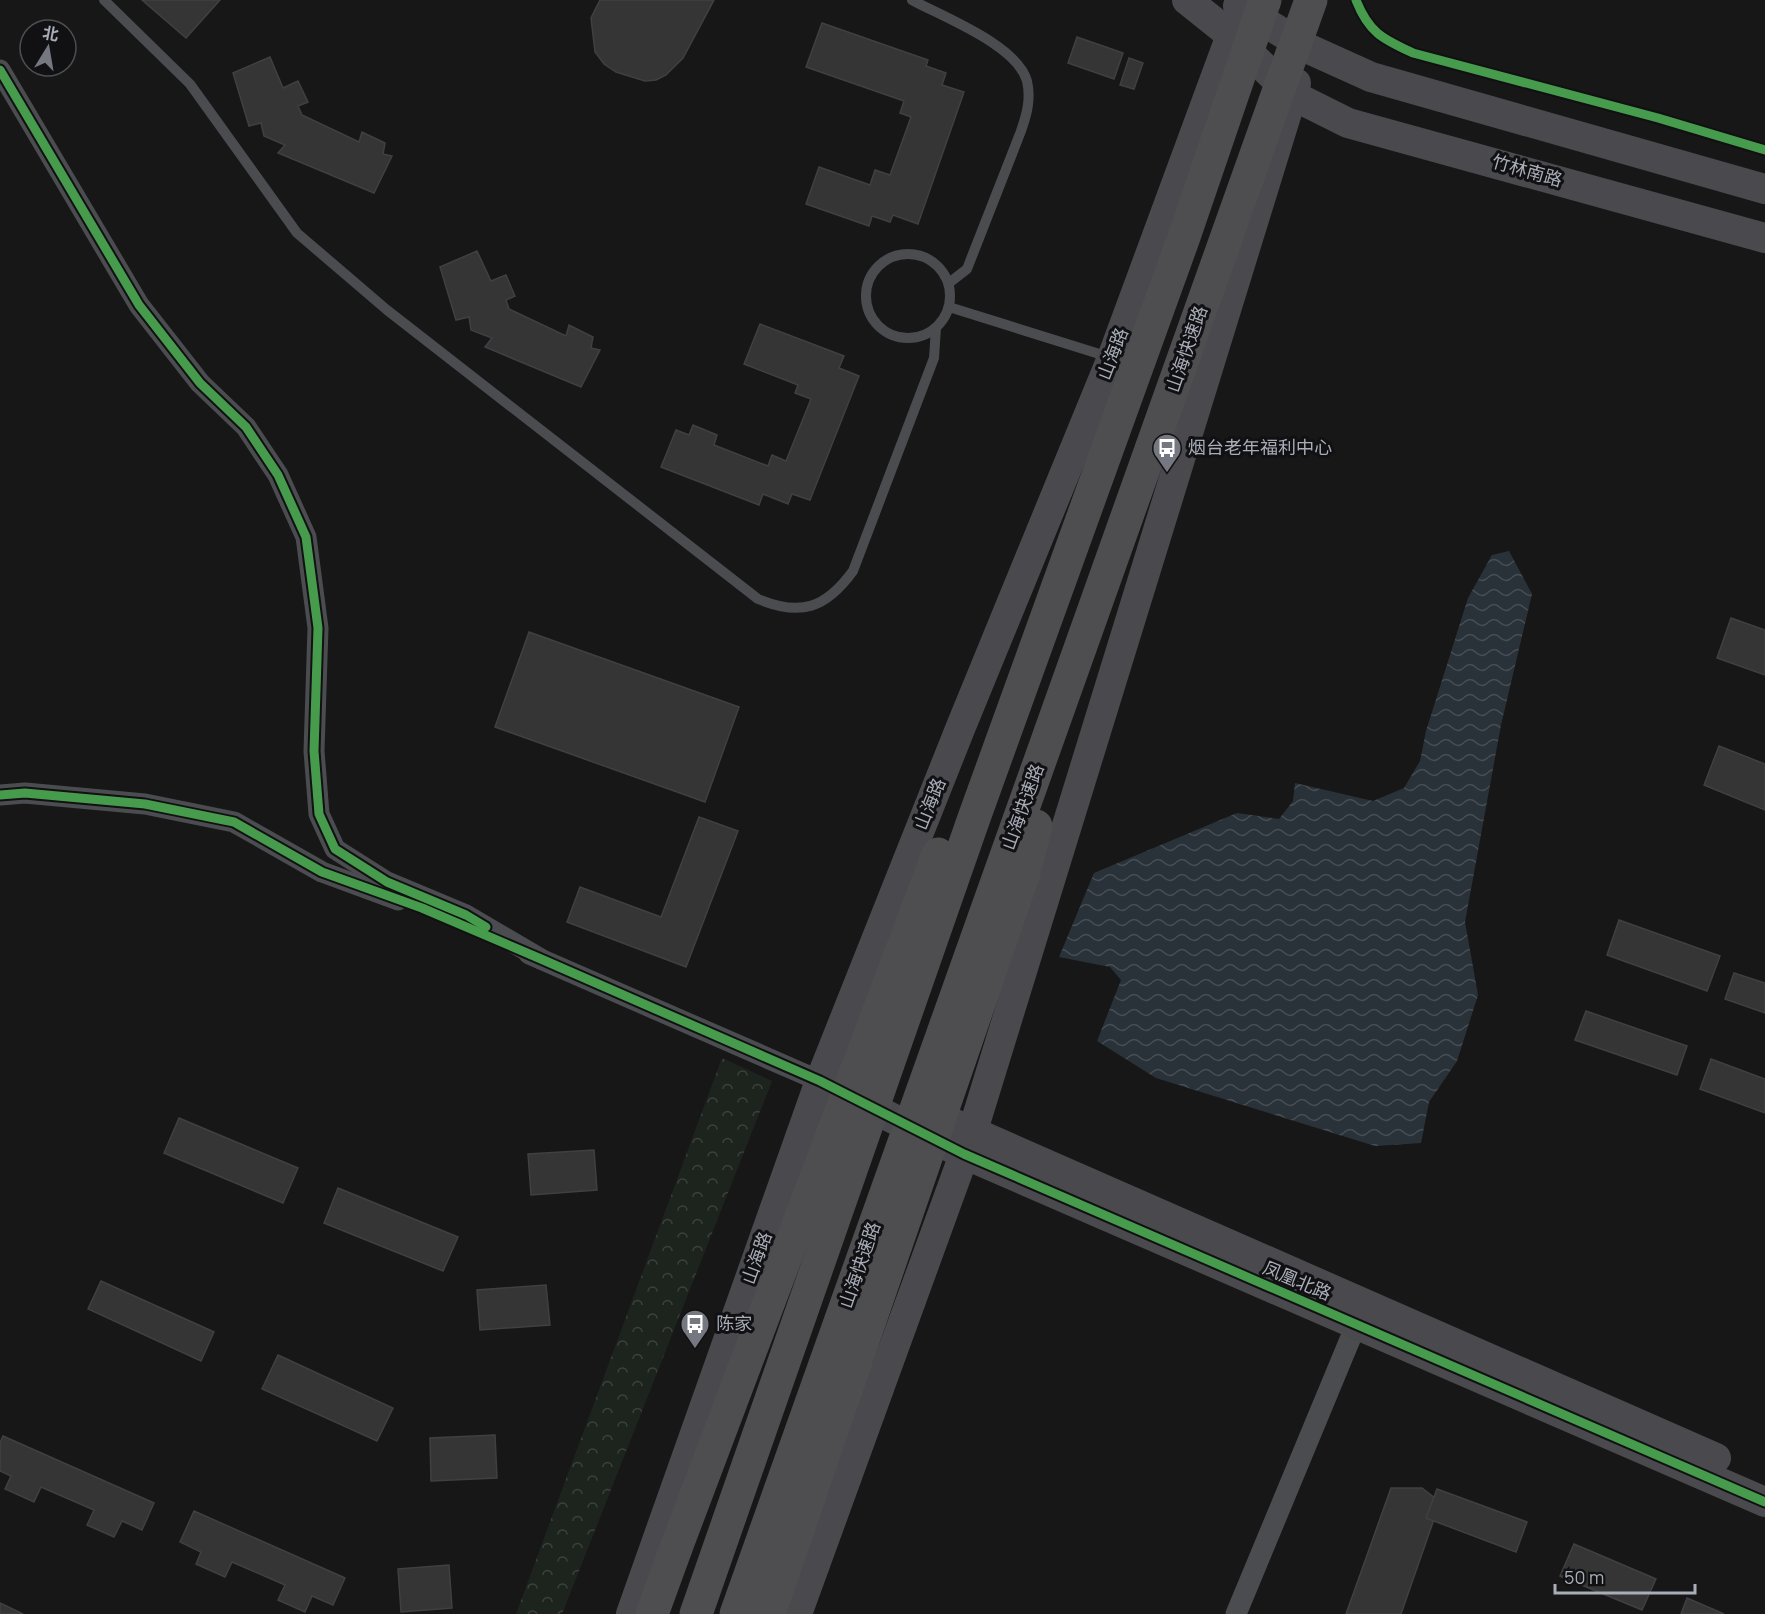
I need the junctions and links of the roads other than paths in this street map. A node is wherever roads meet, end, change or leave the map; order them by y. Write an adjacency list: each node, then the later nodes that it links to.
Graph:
1 (104, 0): 16 (lane)
2 (912, 0): 14 (lane)
3 (1186, 0): 6 (main road)
4 (1311, 0): 19 (highway, 山海快速路, bridge)
5 (1326, 0): 7 (main road)
6 (1242, 9): 7 (main road); 9 (main road, 竹林南路); 17 (highway, bridge); 18 (main road, 山海路)
7 (1309, 49): 9 (main road); 10 (main road)
8 (0, 70): 21 (street)
9 (1292, 95): 11 (main road, 竹林南路); 23 (main road)
10 (1544, 128): 11 (main road); 12 (main road)
11 (1528, 170): 13 (main road, 竹林南路)
12 (1765, 189)
13 (1765, 238)
14 (948, 284): 15 (lane); 16 (lane)
15 (949, 307): 16 (lane); 18 (lane)
16 (936, 328)
17 (1147, 341): 28 (highway, bridge); 29 (highway, bridge)
18 (1112, 358): 22 (main road, 山海路)
19 (1084, 635): 30 (highway, 山海快速路, bridge); 31 (highway, bridge)
20 (0, 795): 21 (street)
21 (541, 959): 22 (street)
22 (820, 1082): 23 (main road, 凤凰北路); 27 (main road, 山海路)
23 (968, 1142): 24 (main road, 凤凰北路); 25 (main road, 凤凰北路); 32 (main road)
24 (1356, 1325): 26 (main road, 凤凰北路); 33 (street)
25 (1765, 1480)
26 (1765, 1502)
27 (632, 1614)
28 (652, 1614)
29 (696, 1614)
30 (736, 1614)
31 (769, 1614)
32 (797, 1614)
33 (1236, 1614)

